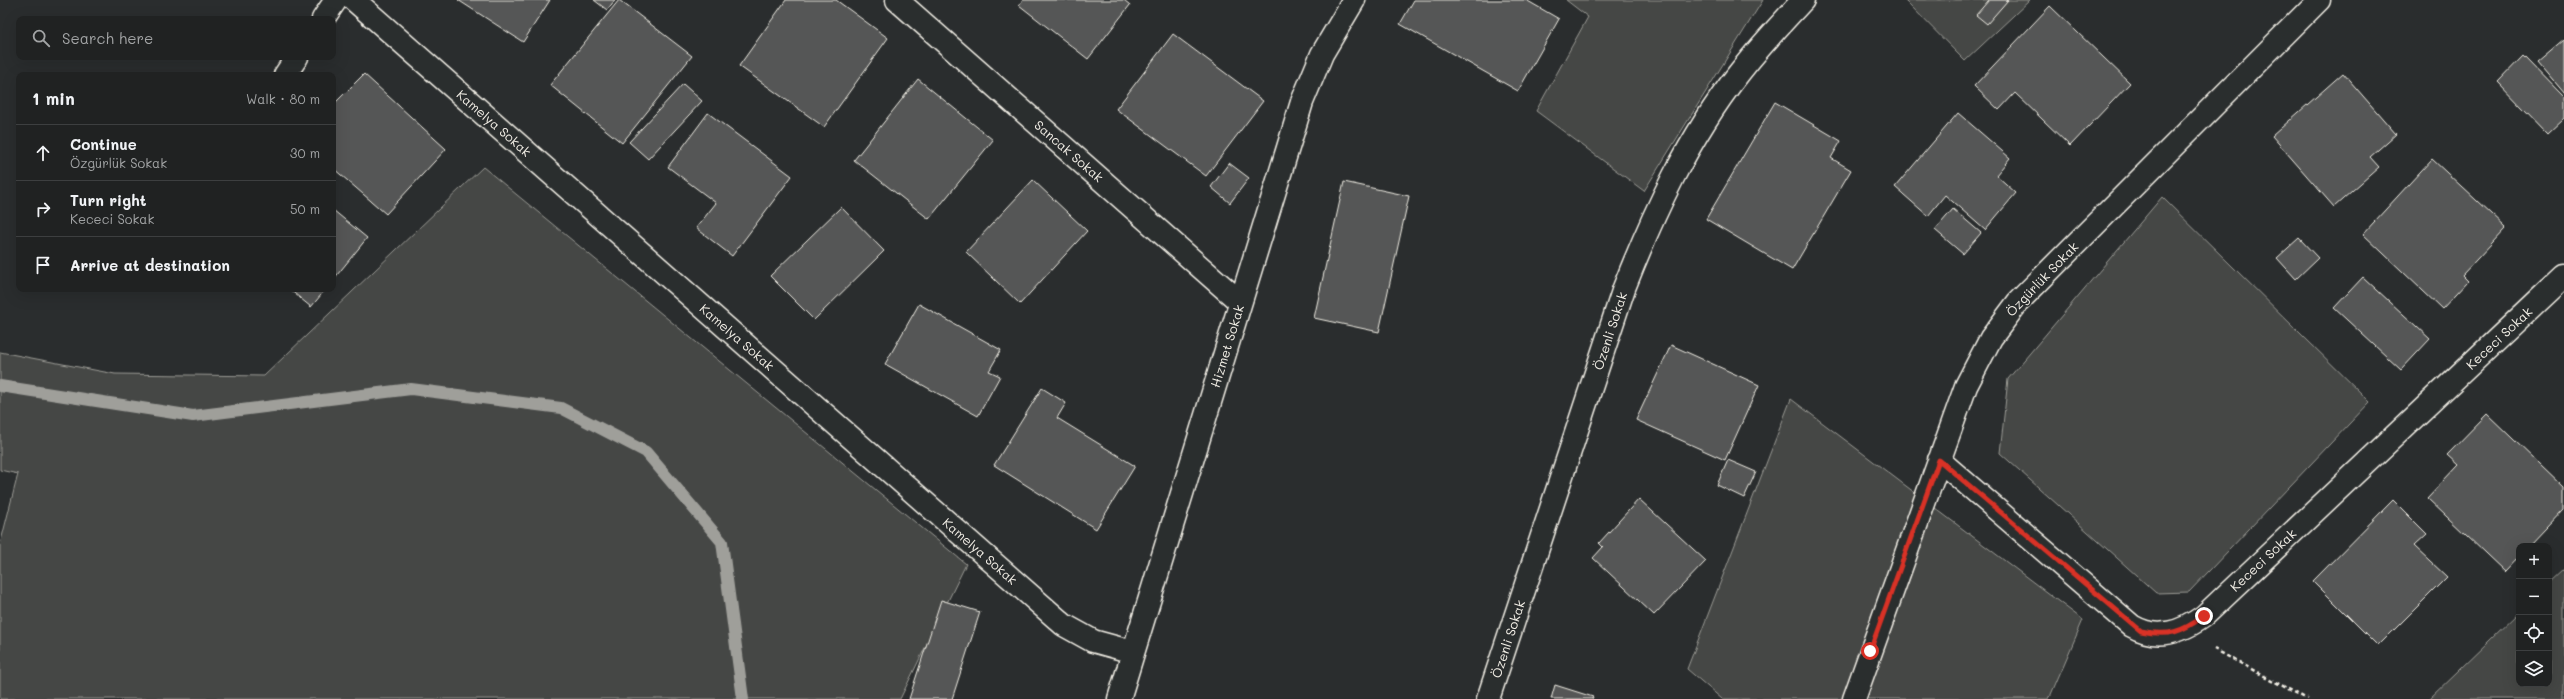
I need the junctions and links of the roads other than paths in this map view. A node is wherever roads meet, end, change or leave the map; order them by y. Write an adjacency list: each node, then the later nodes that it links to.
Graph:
1 (336, 0): 7 (street)
2 (354, 0): 13 (street, Kamelya Sokak)
3 (897, 0): 11 (street, Sancak Sokak)
4 (1354, 0): 11 (street, Hizmet Sokak)
5 (1803, 0): 15 (street, Özenli Sokak)
6 (2319, 0): 12 (street, Özgürlük Sokak)
7 (325, 16)
8 (295, 60): 9 (street)
9 (287, 72)
10 (2564, 276): 12 (street, Kececi Sokak)
11 (1240, 302): 13 (street, Hizmet Sokak)
12 (1939, 460): 16 (street, Özgürlük Sokak)
13 (1133, 652): 14 (street, Hizmet Sokak)
14 (1118, 699)
15 (1488, 699)
16 (1854, 699)

